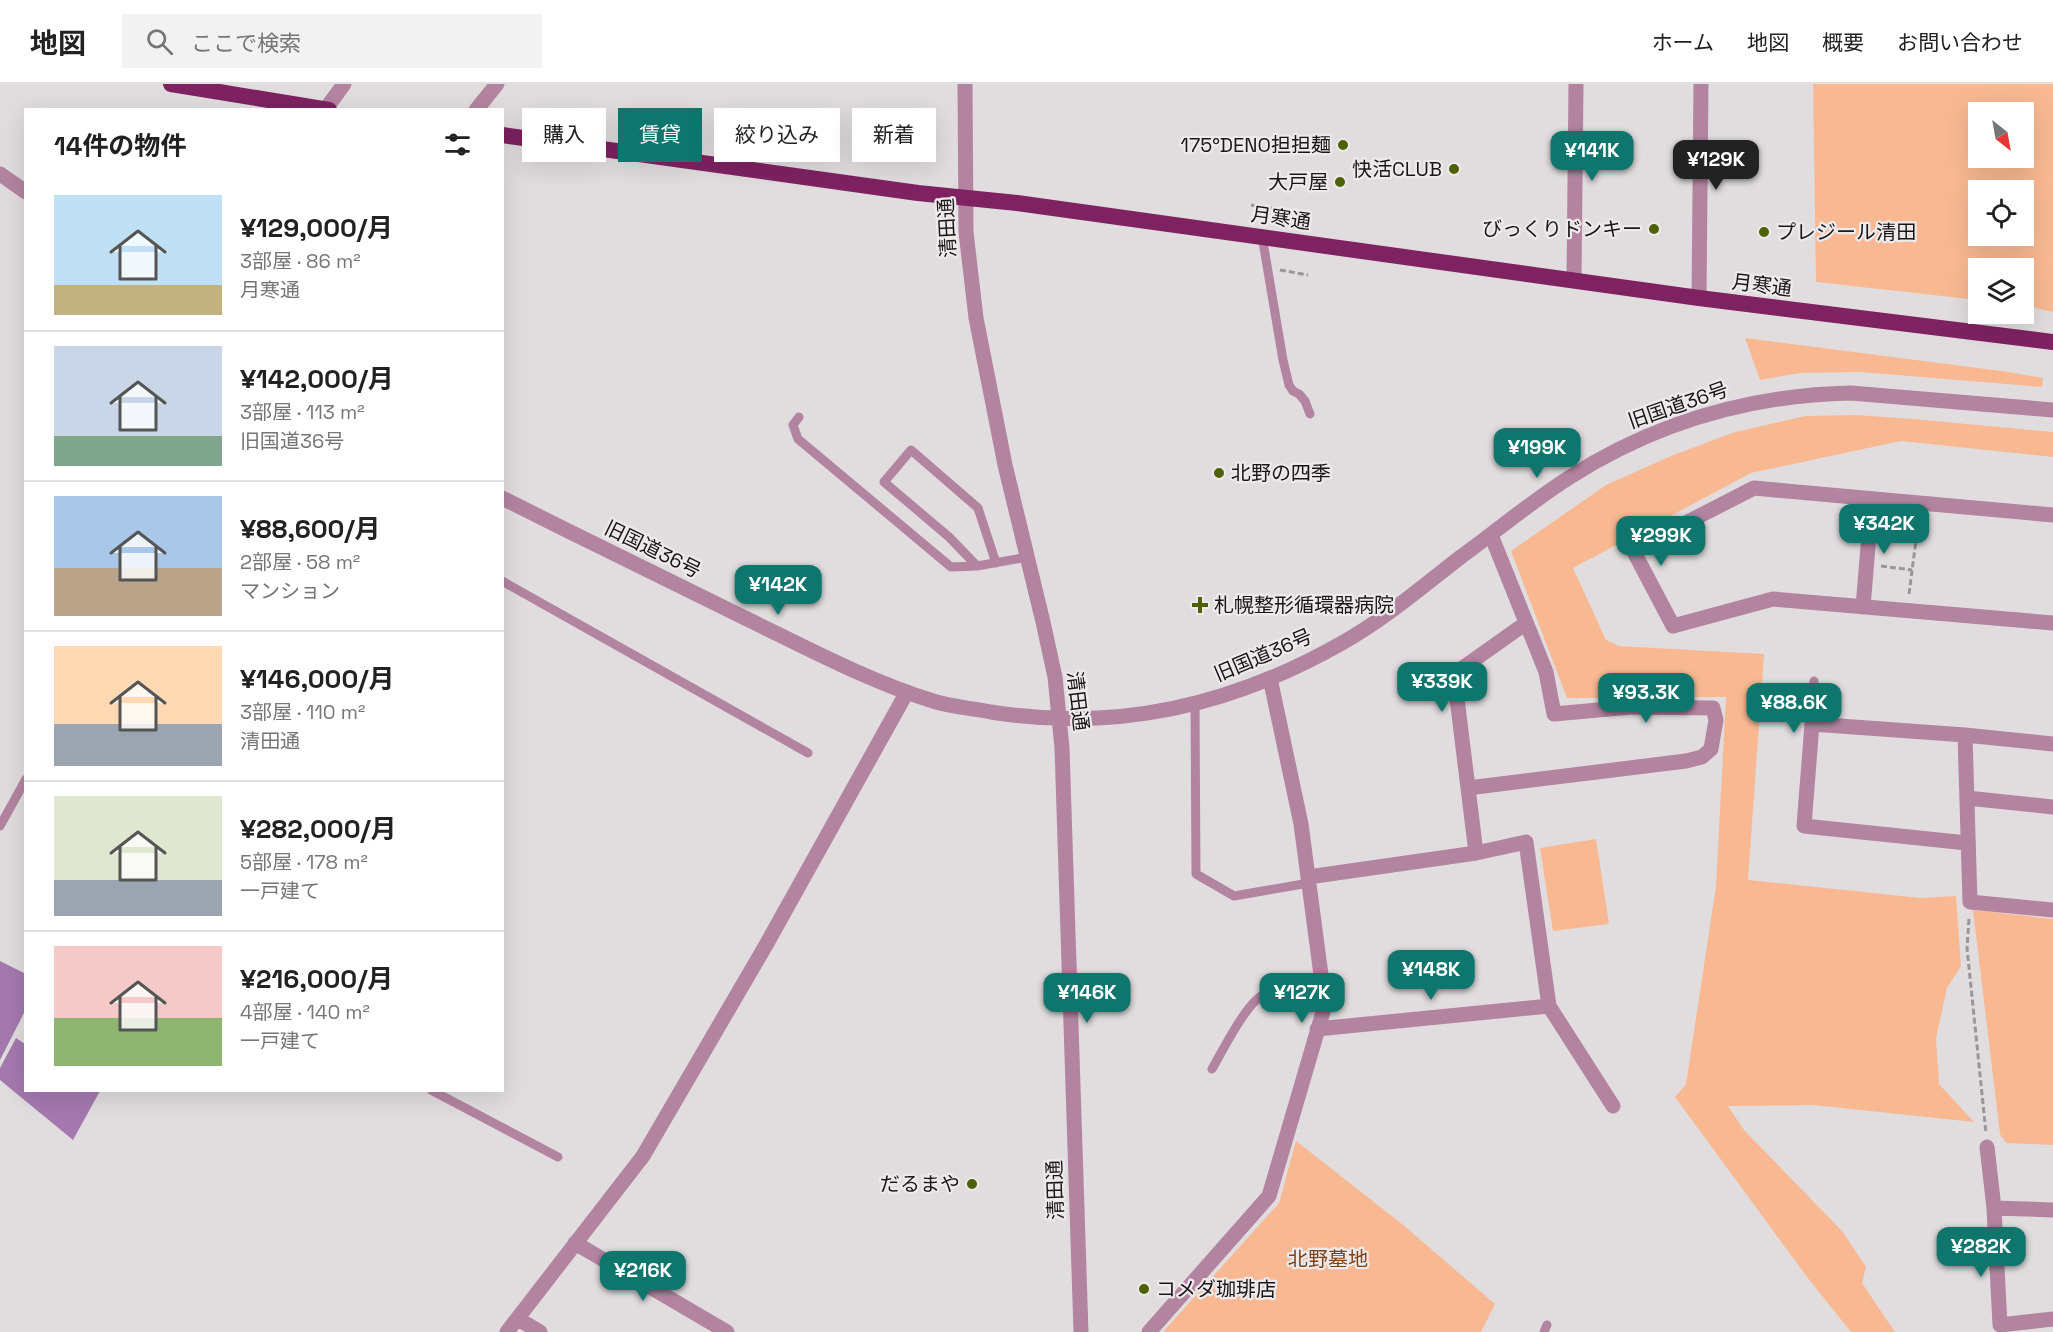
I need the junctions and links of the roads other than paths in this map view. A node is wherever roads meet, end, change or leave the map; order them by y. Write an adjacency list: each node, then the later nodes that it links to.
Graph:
1 (171, 84): 7 (highway)
2 (344, 84): 8 (street)
3 (497, 84): 9 (street)
4 (966, 84): 13 (street, 清田通)
5 (1576, 84): 15 (street)
6 (1701, 84): 16 (street)
7 (320, 108)
8 (327, 108)
9 (478, 108)
10 (504, 135): 13 (highway, 月寒通)
11 (0, 174): 12 (street)
12 (24, 191)
13 (966, 197): 14 (highway, 月寒通); 25 (street, 清田通)
14 (1262, 236): 15 (highway, 月寒通); 19 (lane)
15 (1574, 279): 16 (highway, 月寒通)
16 (1699, 298): 17 (highway, 月寒通)
17 (2053, 342)
18 (2053, 411): 24 (street, 旧国道36号)
19 (1310, 414)
20 (800, 417): 27 (lane)
21 (504, 499): 34 (street, 旧国道36号)
22 (1872, 499): 23 (street); 29 (street); 29 (street)
23 (2053, 516)
24 (1491, 535): 30 (street); 32 (street, 旧国道36号)
25 (1028, 557): 26 (lane); 36 (street, 清田通)
26 (996, 563): 27 (lane); 27 (lane)
27 (977, 566)
28 (504, 582): 40 (lane)
29 (1863, 607): 31 (street)
30 (1526, 623): 42 (street); 42 (street)
31 (2053, 623)
32 (1270, 678): 35 (street, 旧国道36号); 48 (street)
33 (1814, 681): 37 (lane)
34 (907, 692): 36 (street, 旧国道36号); 60 (street)
35 (1195, 704): 36 (street, 旧国道36号); 48 (lane)
36 (1059, 719): 66 (street, 清田通)
37 (1812, 724): 38 (street); 46 (street)
38 (1965, 735): 39 (street); 43 (street)
39 (2053, 744)
40 (808, 753)
41 (24, 783): 45 (lane)
42 (1468, 788): 47 (street)
43 (1967, 798): 44 (street); 46 (street)
44 (2053, 807)
45 (0, 826)
46 (1967, 843): 49 (street)
47 (1476, 853): 48 (street); 51 (street)
48 (1308, 880): 50 (street)
49 (2053, 910)
50 (1324, 995): 52 (street); 53 (lane)
51 (1549, 1006): 52 (street); 55 (street)
52 (1317, 1029): 67 (street)
53 (1212, 1069)
54 (435, 1092): 57 (lane)
55 (1613, 1106)
56 (1987, 1147): 58 (street)
57 (558, 1157)
58 (1994, 1208): 59 (street); 62 (street)
59 (2053, 1210)
60 (575, 1243): 61 (street); 65 (street)
61 (518, 1319): 63 (street); 64 (street)
62 (2053, 1319)
63 (507, 1332)
64 (540, 1332)
65 (727, 1332)
66 (1081, 1332)
67 (1149, 1332)

